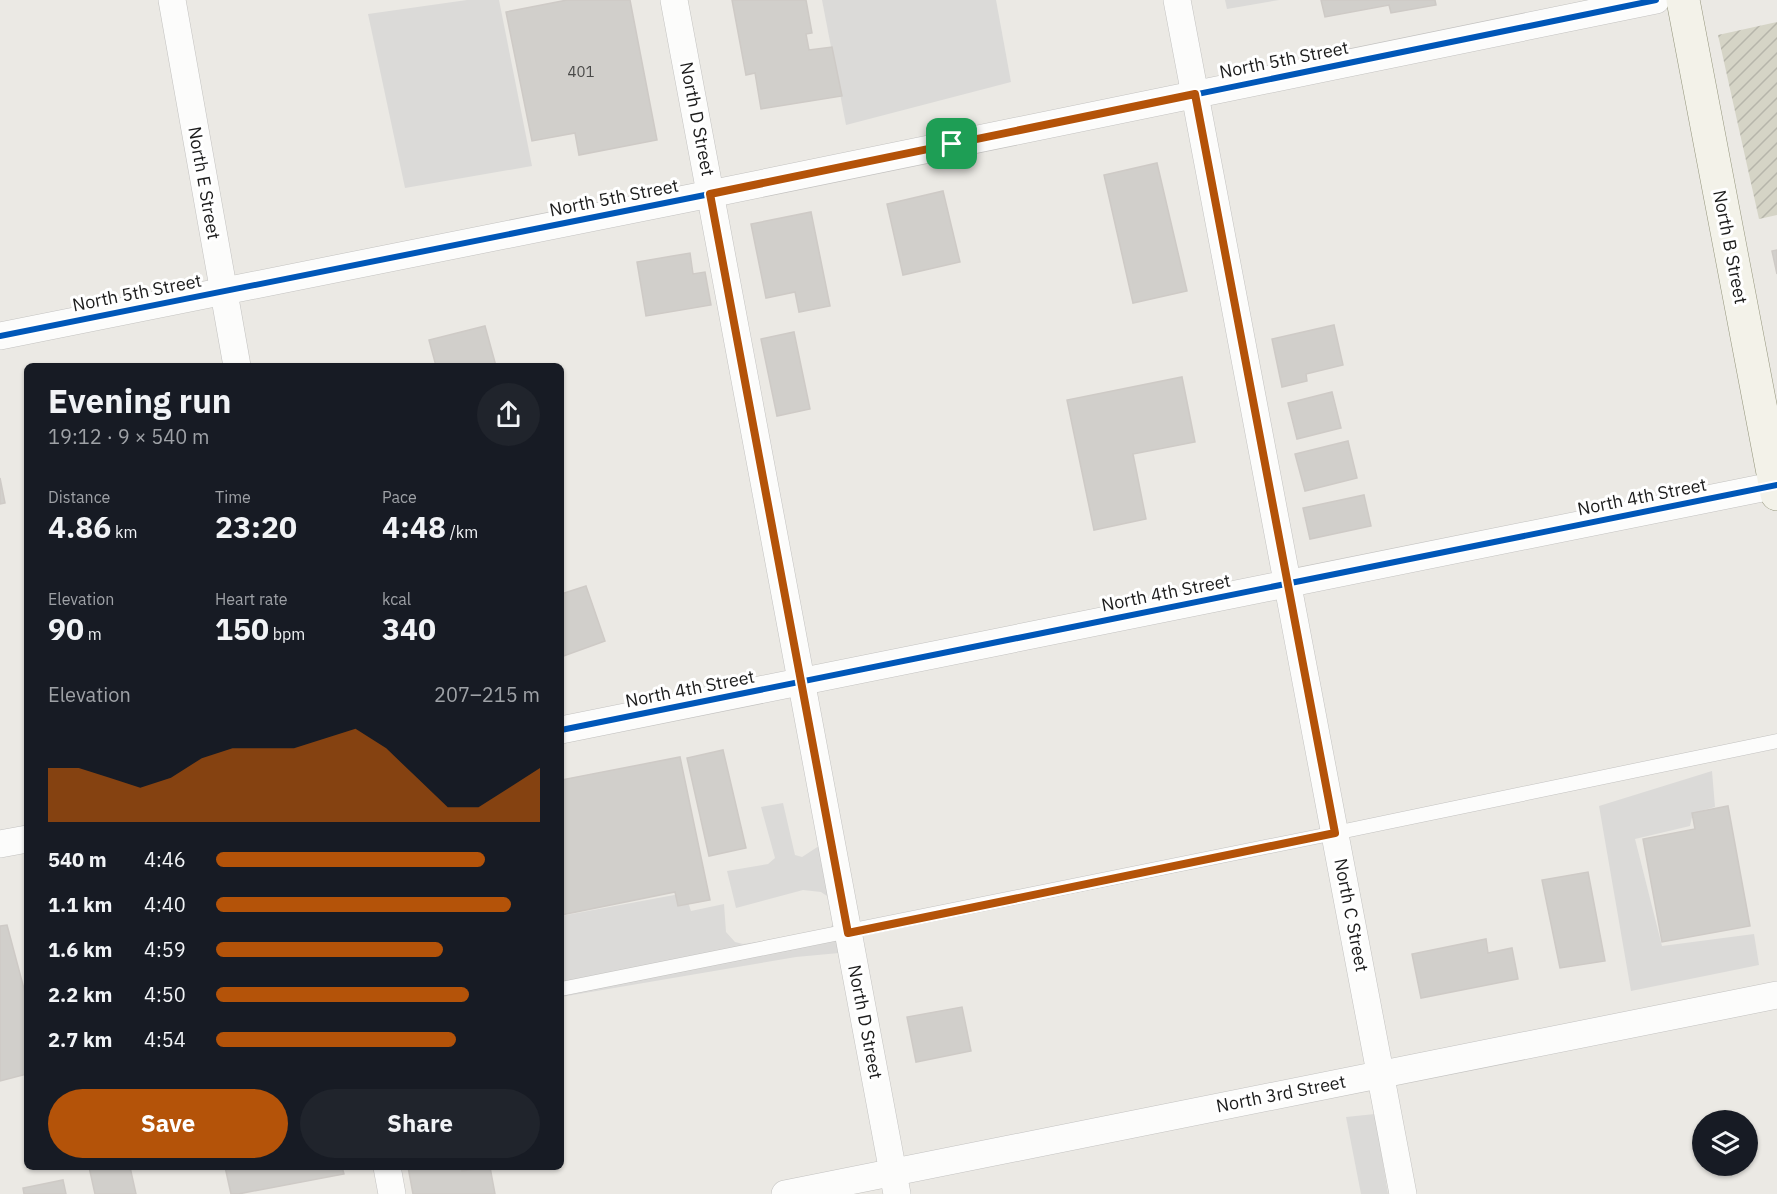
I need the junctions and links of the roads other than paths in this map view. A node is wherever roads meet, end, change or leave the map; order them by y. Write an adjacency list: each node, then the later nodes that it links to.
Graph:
1 (172, 0): 8 (street, North E Street)
2 (674, 0): 7 (street, North D Street)
3 (1177, 0): 6 (street, North C Street)
4 (1656, 0): 6 (street, North 5th Street)
5 (1683, 0): 11 (street, North B Street)
6 (1195, 94): 7 (street, North 5th Street); 12 (street, North C Street)
7 (710, 194): 8 (street, North 5th Street); 13 (street, North D Street)
8 (223, 291): 9 (street, North 5th Street); 10 (street, North E Street)
9 (0, 336)
10 (236, 363)
11 (1776, 488): 12 (street, North 4th Street)
12 (1288, 584): 13 (street, North 4th Street); 16 (street, North C Street)
13 (802, 682): 14 (street, North 4th Street); 19 (street, North D Street)
14 (564, 729)
15 (1777, 741): 16 (lane)
16 (1335, 833): 19 (lane); 22 (street, North C Street)
17 (24, 839): 18 (street)
18 (0, 844)
19 (848, 933): 20 (lane); 24 (street, North D Street)
20 (564, 988)
21 (1777, 995): 22 (street, North 3rd Street)
22 (1380, 1074): 24 (street, North 3rd Street); 27 (street, North C Street)
23 (388, 1170): 25 (street)
24 (895, 1183): 26 (street, North 3rd Street)
25 (392, 1194)
26 (785, 1194)
27 (1403, 1194)

